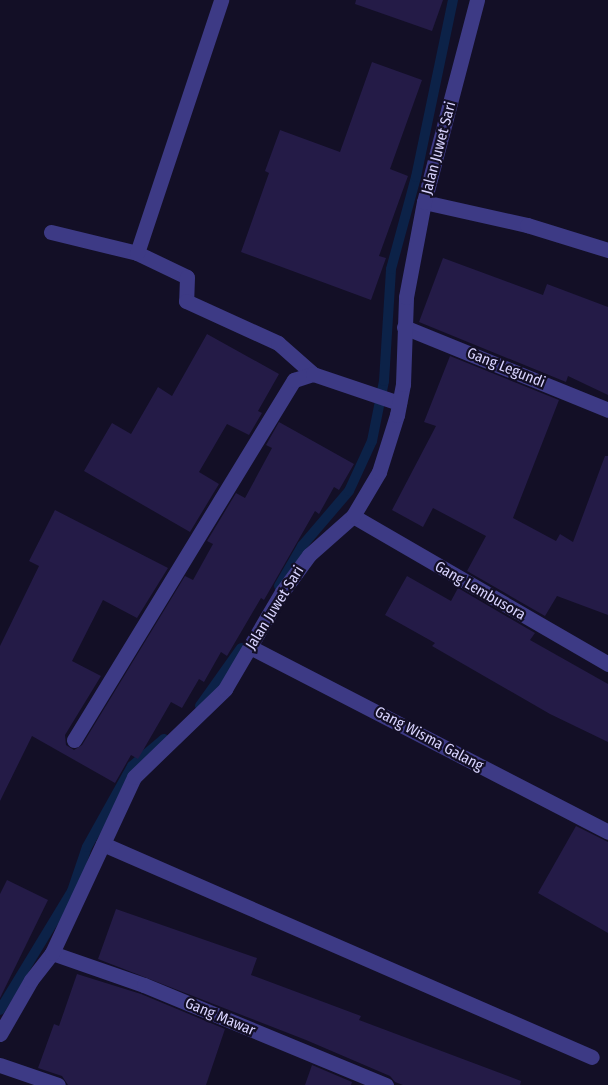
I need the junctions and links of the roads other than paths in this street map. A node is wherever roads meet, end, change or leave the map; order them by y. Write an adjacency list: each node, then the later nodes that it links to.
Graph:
1 (221, 0): 6 (street)
2 (477, 0): 3 (street, Jalan Juwet Sari)
3 (424, 202): 5 (street); 7 (street, Jalan Juwet Sari)
4 (51, 232): 6 (street)
5 (608, 250)
6 (137, 253): 8 (street)
7 (404, 327): 9 (street, Jalan Juwet Sari); 10 (street, Gang Legundi)
8 (313, 374): 9 (street); 14 (street)
9 (399, 403): 11 (street, Jalan Juwet Sari)
10 (608, 410)
11 (353, 516): 12 (street, Jalan Juwet Sari); 13 (street, Gang Lembusora)
12 (250, 647): 15 (street, Gang Wisma Galang); 16 (street, Jalan Juwet Sari)
13 (608, 664)
14 (74, 740)
15 (608, 832)
16 (103, 844): 17 (street, Jalan Juwet Sari); 19 (street)
17 (52, 953): 18 (street, Jalan Juwet Sari); 22 (street, Gang Mawar)
18 (0, 1034)
19 (592, 1057)
20 (0, 1065): 21 (street)
21 (58, 1085)
22 (386, 1085)

